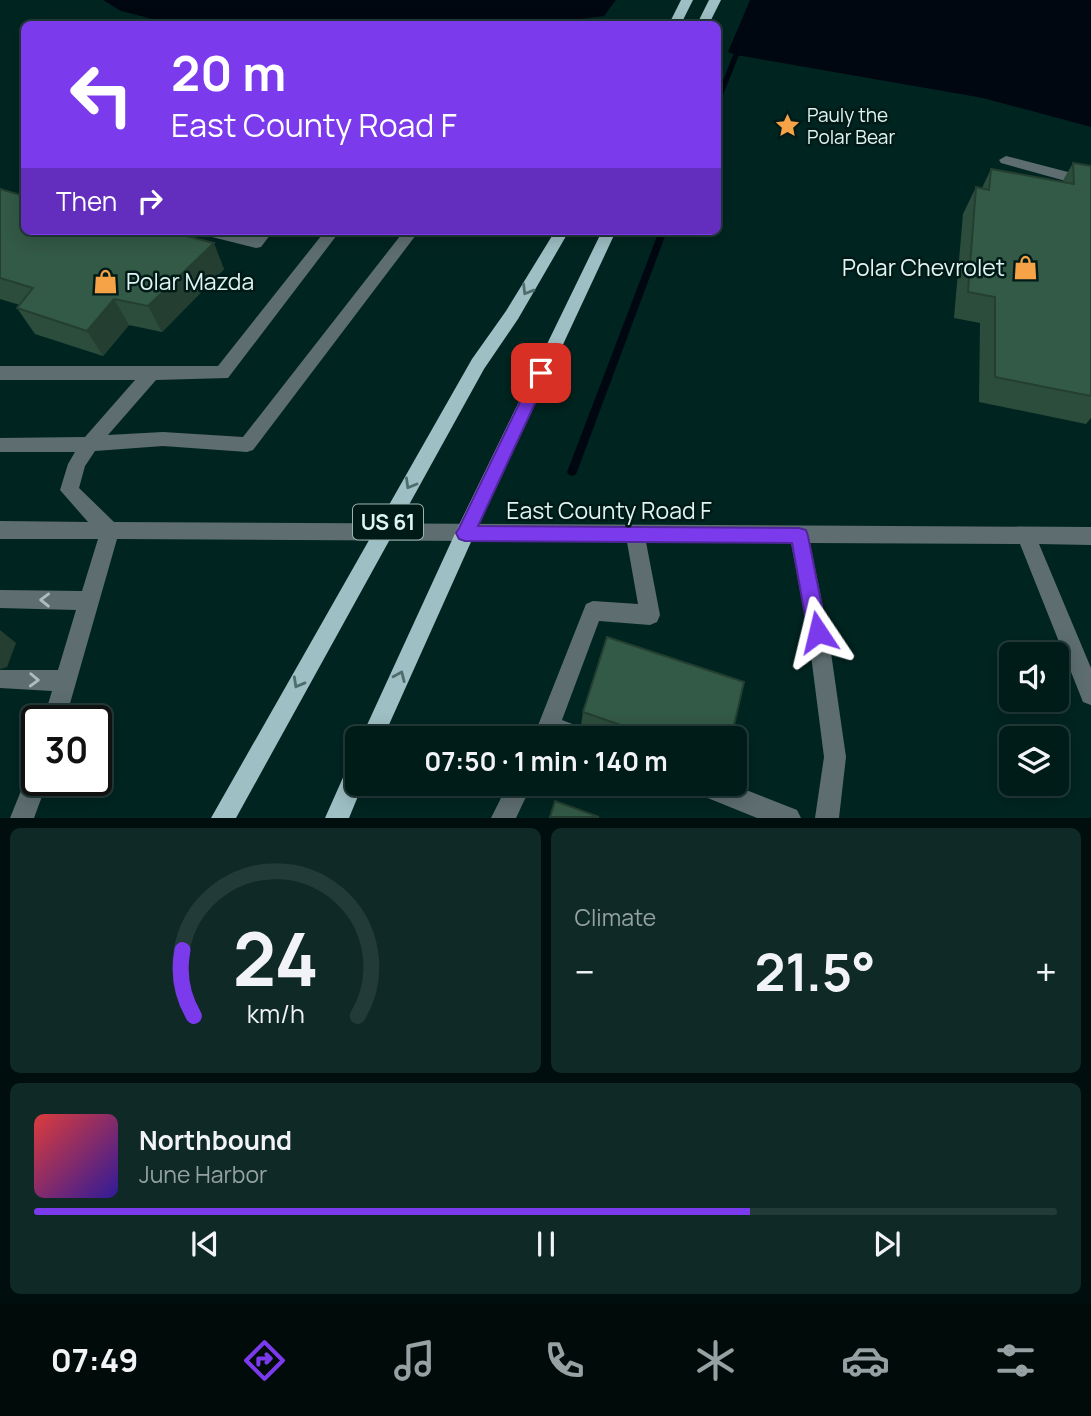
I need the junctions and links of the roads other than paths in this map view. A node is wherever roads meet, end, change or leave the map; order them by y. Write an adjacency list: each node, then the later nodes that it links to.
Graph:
1 (687, 0): 3 (main road)
2 (715, 0): 4 (main road)
3 (676, 21)
4 (705, 21)
5 (1006, 160): 6 (street)
6 (1091, 183)
7 (225, 235): 8 (street)
8 (263, 235)
9 (330, 235): 13 (street)
10 (409, 235): 15 (street)
11 (560, 235): 19 (main road, US 61, one-way to 19)
12 (607, 235): 20 (main road)
13 (152, 372): 14 (street); 15 (street)
14 (0, 373)
15 (90, 444): 16 (street); 18 (street)
16 (0, 445)
17 (0, 530): 18 (street, East County Road F)
18 (110, 531): 19 (street, East County Road F); 26 (street)
19 (382, 533): 20 (street, East County Road F); 38 (main road, US 61, one-way to 38)
20 (465, 533): 21 (street, East County Road F); 31 (main road, one-way to 20)
21 (635, 534): 22 (street, East County Road F); 32 (street)
22 (799, 536): 23 (street, East County Road F); 42 (street)
23 (1026, 536): 24 (street, East County Road F); 29 (street)
24 (1091, 536)
25 (0, 599): 26 (street, one-way to 25)
26 (89, 601): 28 (street)
27 (3, 679): 28 (street, one-way to 28)
28 (65, 681): 30 (street)
29 (1091, 694)
30 (58, 705)
31 (377, 726)
32 (550, 726)
33 (30, 796): 37 (street)
34 (346, 796): 39 (main road)
35 (514, 796): 40 (street)
36 (733, 796): 41 (street)
37 (22, 817)
38 (223, 817)
39 (337, 817)
40 (503, 817)
41 (789, 817)
42 (827, 817)

